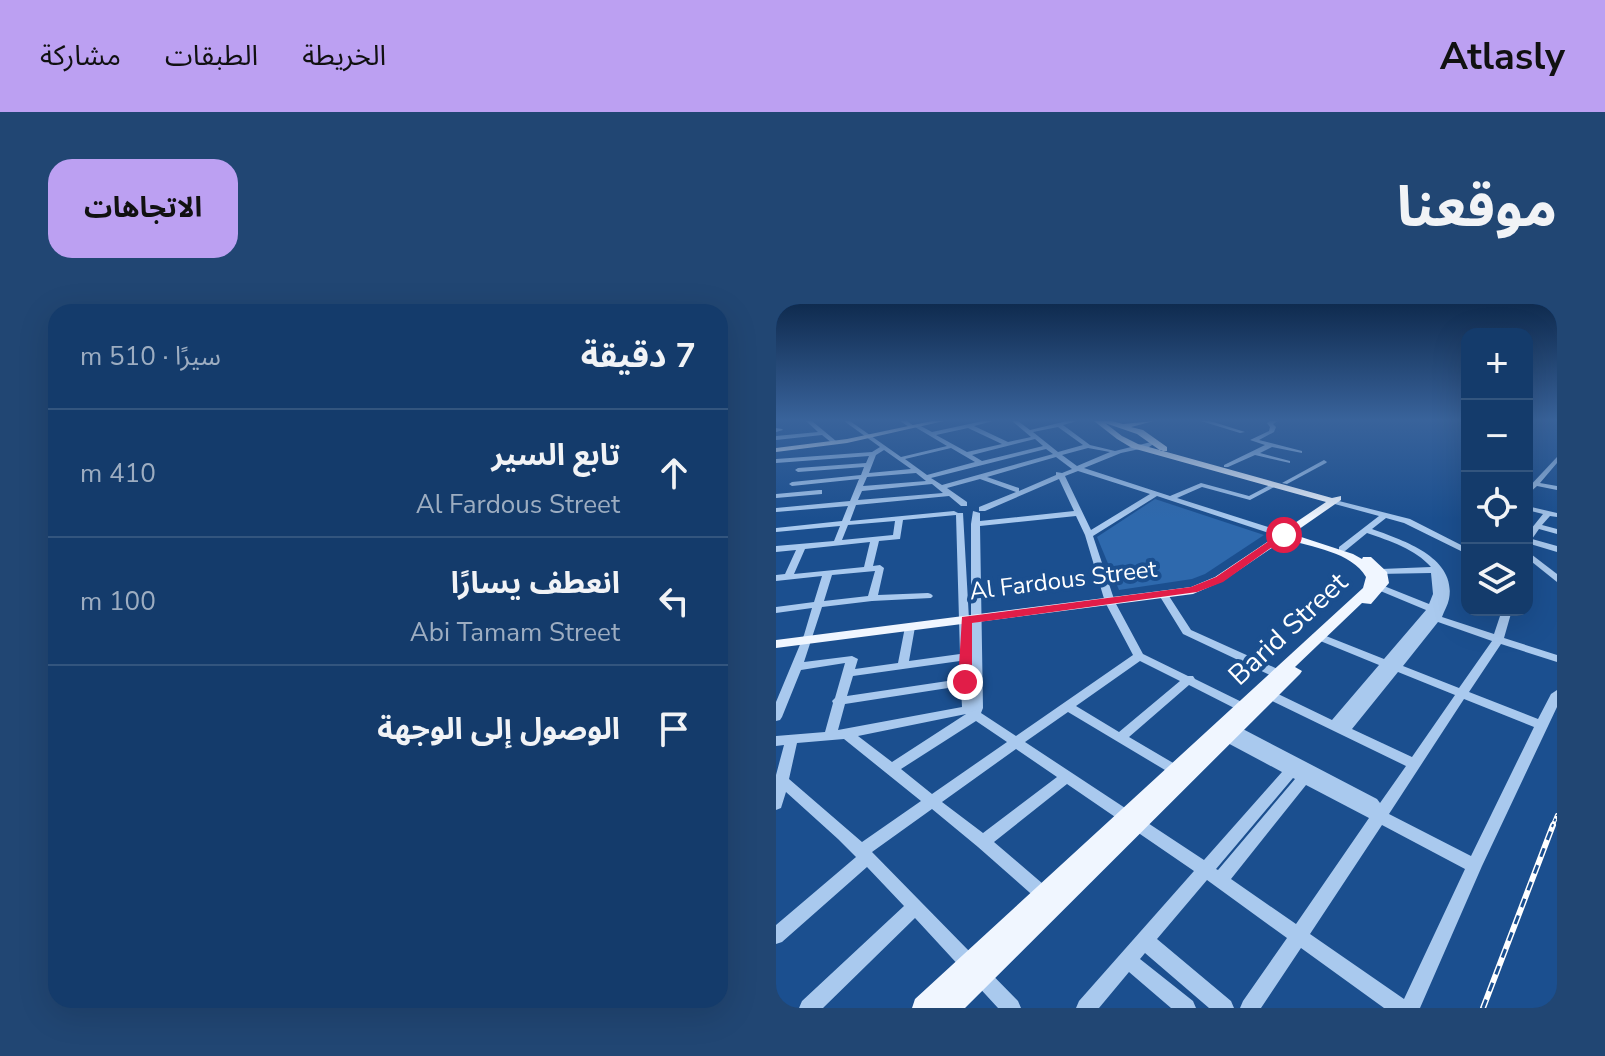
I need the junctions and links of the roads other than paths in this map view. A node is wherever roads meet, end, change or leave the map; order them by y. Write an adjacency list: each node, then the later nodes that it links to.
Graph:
1 (873, 454): 14 (street); 23 (street)
2 (892, 454): 17 (street)
3 (921, 454): 17 (street)
4 (968, 454): 22 (street)
5 (1018, 454): 22 (street)
6 (1053, 454): 15 (street)
7 (1063, 454): 15 (street)
8 (1106, 454): 26 (street)
9 (1112, 454): 26 (street)
10 (1167, 454): 36 (main road)
11 (1177, 454): 24 (main road)
12 (1251, 454): 24 (street)
13 (1256, 454): 20 (street)
14 (837, 456): 16 (street); 25 (street)
15 (1056, 456): 26 (street); 32 (street)
16 (806, 459): 19 (street); 27 (street)
17 (899, 459): 28 (street)
18 (1557, 459): 30 (street)
19 (776, 461)
20 (1288, 462)
21 (1324, 462): 36 (street)
22 (981, 463): 35 (street)
23 (869, 465): 25 (street); 31 (street)
24 (1226, 466): 36 (main road)
25 (831, 468): 27 (street)
26 (1075, 468): 29 (street); 45 (street)
27 (798, 470): 37 (street)
28 (913, 471): 31 (street); 35 (street); 39 (street)
29 (1060, 474): 43 (street); 54 (street); 55 (street)
30 (1543, 474): 33 (street); 38 (street)
31 (864, 476): 34 (street); 42 (street)
32 (982, 477): 35 (street); 43 (street)
33 (1557, 477)
34 (825, 481): 37 (street); 44 (street)
35 (933, 482): 39 (street); 46 (street)
36 (1280, 483): 48 (street); 49 (main road)
37 (792, 484): 47 (street)
38 (1535, 484): 40 (street); 41 (street)
39 (905, 485): 42 (street)
40 (1533, 486)
41 (1557, 488)
42 (859, 489): 50 (street)
43 (1016, 490): 54 (street)
44 (819, 492): 47 (street); 51 (street)
45 (1157, 493): 48 (street); 66 (street)
46 (951, 494): 50 (street); 53 (street)
47 (780, 496)
48 (1171, 498): 63 (street)
49 (1334, 499): 57 (street); 63 (main road, Al Fardous Street)
50 (854, 503): 51 (street); 59 (street)
51 (811, 507): 52 (street)
52 (776, 510)
53 (958, 510): 54 (street); 58 (street); 59 (street); 92 (street)
54 (978, 513): 55 (street); 92 (street)
55 (1079, 513): 66 (street)
56 (1552, 514): 60 (street)
57 (1385, 515): 62 (street); 71 (street)
58 (899, 518): 59 (street); 67 (street)
59 (846, 522): 61 (street); 69 (street)
60 (1537, 526): 64 (street); 65 (street)
61 (776, 528)
62 (1365, 531): 73 (street); 79 (street); 90 (street)
63 (1280, 532): 73 (main road, Barid Street); 83 (main road, Barid Street); 84 (main road, Al Fardous Street); 87 (main road, Al Fardous Street)
64 (1533, 532)
65 (1557, 532)
66 (1089, 535): 87 (street)
67 (875, 539): 69 (street); 77 (street)
68 (1533, 542): 74 (street)
69 (837, 543): 70 (street)
70 (801, 547): 72 (street); 81 (street)
71 (1461, 548)
72 (776, 549)
73 (1342, 549): 83 (main road, Barid Street)
74 (1557, 549)
75 (1533, 558): 76 (street)
76 (1546, 568): 78 (street); 82 (street)
77 (868, 569): 80 (street); 86 (street)
78 (1533, 569)
79 (1432, 570): 83 (street); 90 (street)
80 (828, 573): 81 (street); 88 (street)
81 (780, 579)
82 (1557, 579)
83 (1377, 585): 90 (street); 95 (main road, Barid Street)
84 (1164, 595): 87 (main road, Al Fardous Street); 105 (street)
85 (928, 596): 86 (street)
86 (872, 598): 88 (street)
87 (1109, 599): 92 (main road, Al Fardous Street); 98 (street)
88 (818, 605): 89 (street); 94 (street)
89 (776, 610)
90 (1436, 613): 96 (street); 102 (street)
91 (1505, 616): 96 (street)
92 (971, 617): 93 (main road, Al Fardous Street); 94 (main road, Al Fardous Street); 99 (street); 114 (street)
93 (910, 627): 94 (main road, Al Fardous Street); 101 (street)
94 (808, 638): 97 (main road, Al Fardous Street); 103 (street)
95 (1322, 638): 102 (street); 105 (main road, Barid Street); 110 (main road, Barid Street)
96 (1498, 640): 100 (street); 108 (street)
97 (776, 642)
98 (1139, 656): 106 (street); 112 (street)
99 (966, 657): 101 (street); 107 (street)
100 (1557, 659)
101 (903, 665): 104 (street)
102 (1391, 666): 108 (street); 117 (street)
103 (796, 667): 104 (street); 115 (street)
104 (848, 673): 111 (street)
105 (1278, 674): 113 (main road, Barid Street)
106 (1189, 679): 113 (street); 121 (street)
107 (965, 682): 111 (street); 114 (street)
108 (1462, 694): 116 (street); 124 (street)
109 (1557, 694): 116 (street)
110 (1270, 695): 113 (main road, Barid Street); 117 (street)
111 (838, 701): 120 (street)
112 (1068, 707): 121 (street); 123 (street)
113 (1247, 710): 118 (main road, Barid Street); 126 (main road, Barid Street)
114 (974, 712): 119 (street); 123 (street); 125 (street)
115 (776, 717)
116 (1543, 726): 136 (street)
117 (1339, 728): 124 (street)
118 (1230, 733): 127 (street); 132 (street); 133 (main road, Barid Street)
119 (847, 734): 120 (street); 125 (street)
120 (830, 735): 122 (street)
121 (1121, 737): 126 (street)
122 (784, 742): 129 (street)
123 (1018, 743): 128 (street); 130 (street)
124 (1415, 764): 132 (street)
125 (893, 768): 130 (street)
126 (1175, 771): 133 (main road, Barid Street)
127 (1297, 775): 132 (street); 137 (street)
128 (1066, 777): 133 (street); 134 (street)
129 (783, 782): 131 (street); 135 (street)
130 (931, 800): 134 (street); 135 (street)
131 (776, 804)
132 (1381, 815): 136 (street); 141 (street)
133 (1130, 822): 137 (street); 138 (main road, Barid Street); 144 (main road, Barid Street)
134 (983, 842): 138 (street)
135 (863, 855): 139 (street); 140 (street)
136 (1474, 866): 154 (street)
137 (1213, 876): 141 (street); 142 (street)
138 (1044, 895): 144 (main road, Barid Street)
139 (915, 907): 144 (street); 145 (street)
140 (776, 936)
141 (1298, 937): 152 (street); 153 (street)
142 (1145, 941): 143 (street); 151 (street)
143 (1128, 960): 149 (street); 150 (street)
144 (976, 970): 146 (main road, Barid Street); 147 (main road, Barid Street); 148 (street)
145 (809, 1008)
146 (924, 1008)
147 (948, 1008)
148 (1011, 1008)
149 (1086, 1008)
150 (1186, 1008)
151 (1224, 1008)
152 (1250, 1008)
153 (1400, 1008)
154 (1410, 1008)

